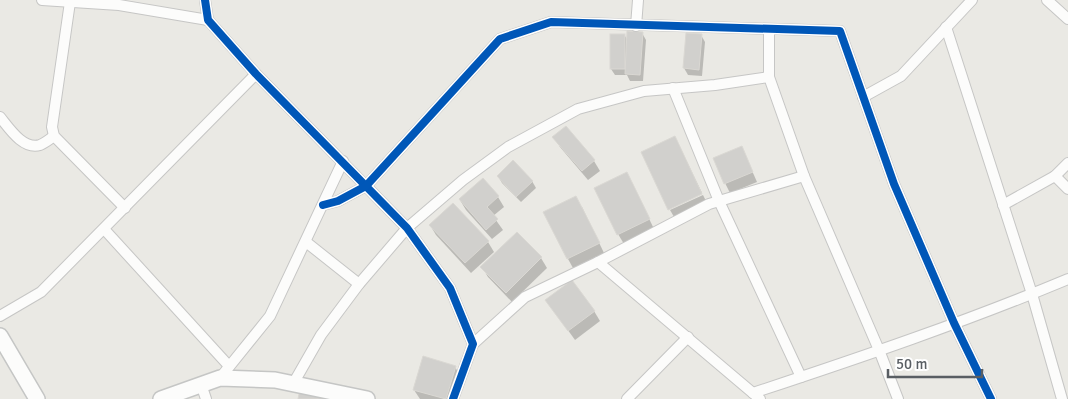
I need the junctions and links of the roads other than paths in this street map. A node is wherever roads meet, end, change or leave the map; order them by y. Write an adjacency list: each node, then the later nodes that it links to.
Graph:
1 (42, 0): 6 (street)
2 (205, 0): 8 (street)
3 (638, 0): 9 (street)
4 (972, 0): 10 (street)
5 (1047, 0): 7 (street)
6 (70, 2): 8 (street); 17 (street)
7 (1068, 19)
8 (208, 20): 12 (street)
9 (636, 26): 11 (street); 22 (street)
10 (946, 27): 15 (street); 26 (street)
11 (769, 29): 13 (street); 15 (street)
12 (256, 74): 18 (street); 27 (street)
13 (769, 77): 14 (street); 20 (street)
14 (673, 88): 24 (street); 28 (street)
15 (863, 97): 36 (street)
16 (0, 117): 17 (street)
17 (54, 136): 27 (street)
18 (343, 161): 22 (street); 25 (street)
19 (1068, 163): 21 (street)
20 (804, 176): 24 (street); 40 (street)
21 (1055, 176): 23 (street); 26 (street)
22 (366, 186): 25 (street); 28 (street)
23 (1068, 189)
24 (720, 201): 31 (street); 42 (street)
25 (323, 205): 30 (street)
26 (1003, 205): 34 (street)
27 (125, 208): 29 (street)
28 (407, 228): 33 (street); 39 (street)
29 (104, 229): 35 (street); 41 (street)
30 (306, 242): 33 (street); 41 (street)
31 (598, 262): 38 (street); 39 (street)
32 (1068, 279): 34 (street)
33 (359, 284): 44 (street)
34 (1032, 294): 36 (street); 54 (street)
35 (0, 316)
36 (954, 322): 40 (street); 53 (street)
37 (0, 336): 46 (street)
38 (688, 338): 45 (street); 51 (street)
39 (473, 344): 50 (street)
40 (879, 350): 42 (street); 52 (street)
41 (224, 372): 43 (street); 44 (street)
42 (802, 377): 45 (street)
43 (201, 384): 47 (street); 48 (street)
44 (293, 384): 49 (street)
45 (757, 396)
46 (36, 399)
47 (160, 399)
48 (206, 399)
49 (367, 399)
50 (453, 399)
51 (627, 399)
52 (898, 399)
53 (991, 399)
54 (1062, 399)

